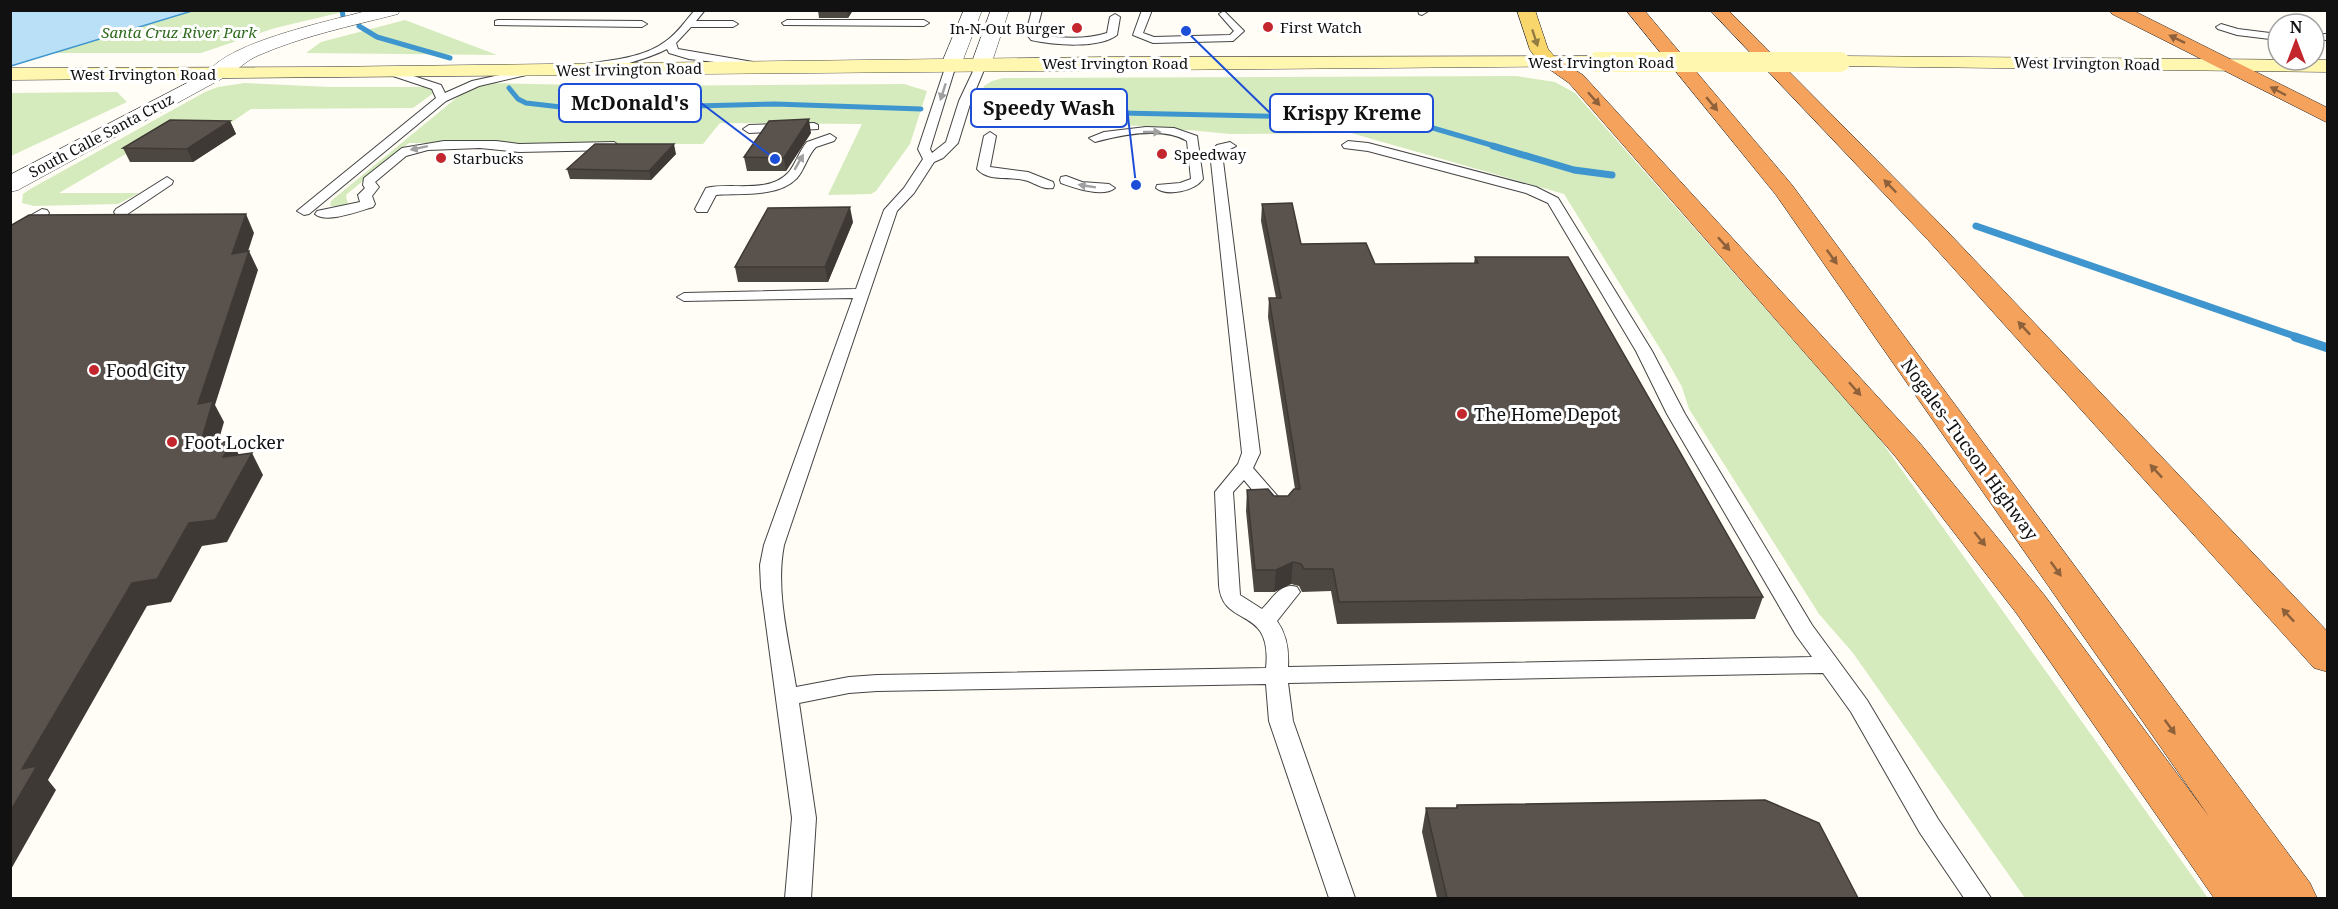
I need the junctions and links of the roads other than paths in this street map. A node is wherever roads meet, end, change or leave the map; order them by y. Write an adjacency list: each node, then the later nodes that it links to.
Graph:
1 (392, 10): 35 (street, South Calle Santa Cruz)
2 (616, 10): 19 (lane)
3 (701, 10): 21 (lane)
4 (796, 10): 17 (lane)
5 (813, 10): 17 (lane)
6 (973, 10): 27 (street)
7 (1000, 10): 28 (street)
8 (1037, 10): 15 (lane)
9 (1526, 10): 26 (main road, one-way to 26)
10 (1634, 10): 73 (highway, Nogales–Tucson Highway, one-way to 73)
11 (1718, 10): 65 (highway, one-way to 11)
12 (2118, 10): 29 (highway, one-way to 12)
13 (1147, 14): 14 (lane)
14 (1224, 15)
15 (1115, 17)
16 (498, 23): 19 (lane)
17 (805, 23): 18 (lane)
18 (924, 23)
19 (602, 24): 20 (lane)
20 (642, 24)
21 (689, 24): 22 (lane); 25 (lane)
22 (733, 24)
23 (2221, 27): 24 (lane)
24 (2266, 36)
25 (671, 43): 31 (lane); 32 (lane)
26 (1549, 62): 28 (main road, West Irvington Road); 29 (main road, West Irvington Road, bridge); 72 (highway, one-way to 72)
27 (951, 65): 28 (main road, West Irvington Road); 31 (main road, West Irvington Road); 46 (lane, one-way to 46)
28 (981, 65): 46 (lane)
29 (2229, 65): 30 (main road, West Irvington Road); 37 (highway, one-way to 29)
30 (2328, 66)
31 (766, 68): 32 (main road, West Irvington Road)
32 (544, 70): 33 (main road, West Irvington Road); 36 (lane)
33 (391, 72): 35 (main road, West Irvington Road); 36 (lane)
34 (11, 74): 35 (main road, West Irvington Road)
35 (216, 74): 49 (street, South Calle Santa Cruz)
36 (442, 99): 54 (lane)
37 (2328, 117)
38 (814, 127): 39 (lane)
39 (749, 129)
40 (990, 136): 50 (lane)
41 (830, 138): 53 (lane, one-way to 41)
42 (1095, 138): 52 (lane, one-way to 52)
43 (1348, 144): 66 (lane)
44 (630, 146): 57 (lane, one-way to 57)
45 (1230, 146): 61 (lane)
46 (929, 159): 59 (lane)
47 (1066, 180): 51 (lane, one-way to 47)
48 (167, 181): 55 (lane)
49 (10, 185)
50 (1048, 185)
51 (1109, 188)
52 (1162, 188)
53 (702, 208)
54 (304, 211)
55 (121, 212)
56 (42, 213): 58 (lane)
57 (322, 214)
58 (10, 232)
59 (862, 293): 60 (lane); 68 (lane)
60 (684, 297)
61 (1245, 470): 62 (lane); 64 (lane)
62 (1280, 511)
63 (1290, 592): 64 (lane)
64 (1265, 620): 67 (lane)
65 (2328, 658)
66 (1827, 665): 67 (lane); 71 (lane)
67 (1276, 676): 68 (lane); 70 (lane)
68 (787, 697): 69 (lane)
69 (798, 898)
70 (1342, 898)
71 (1978, 898)
72 (2241, 898)
73 (2293, 898)

